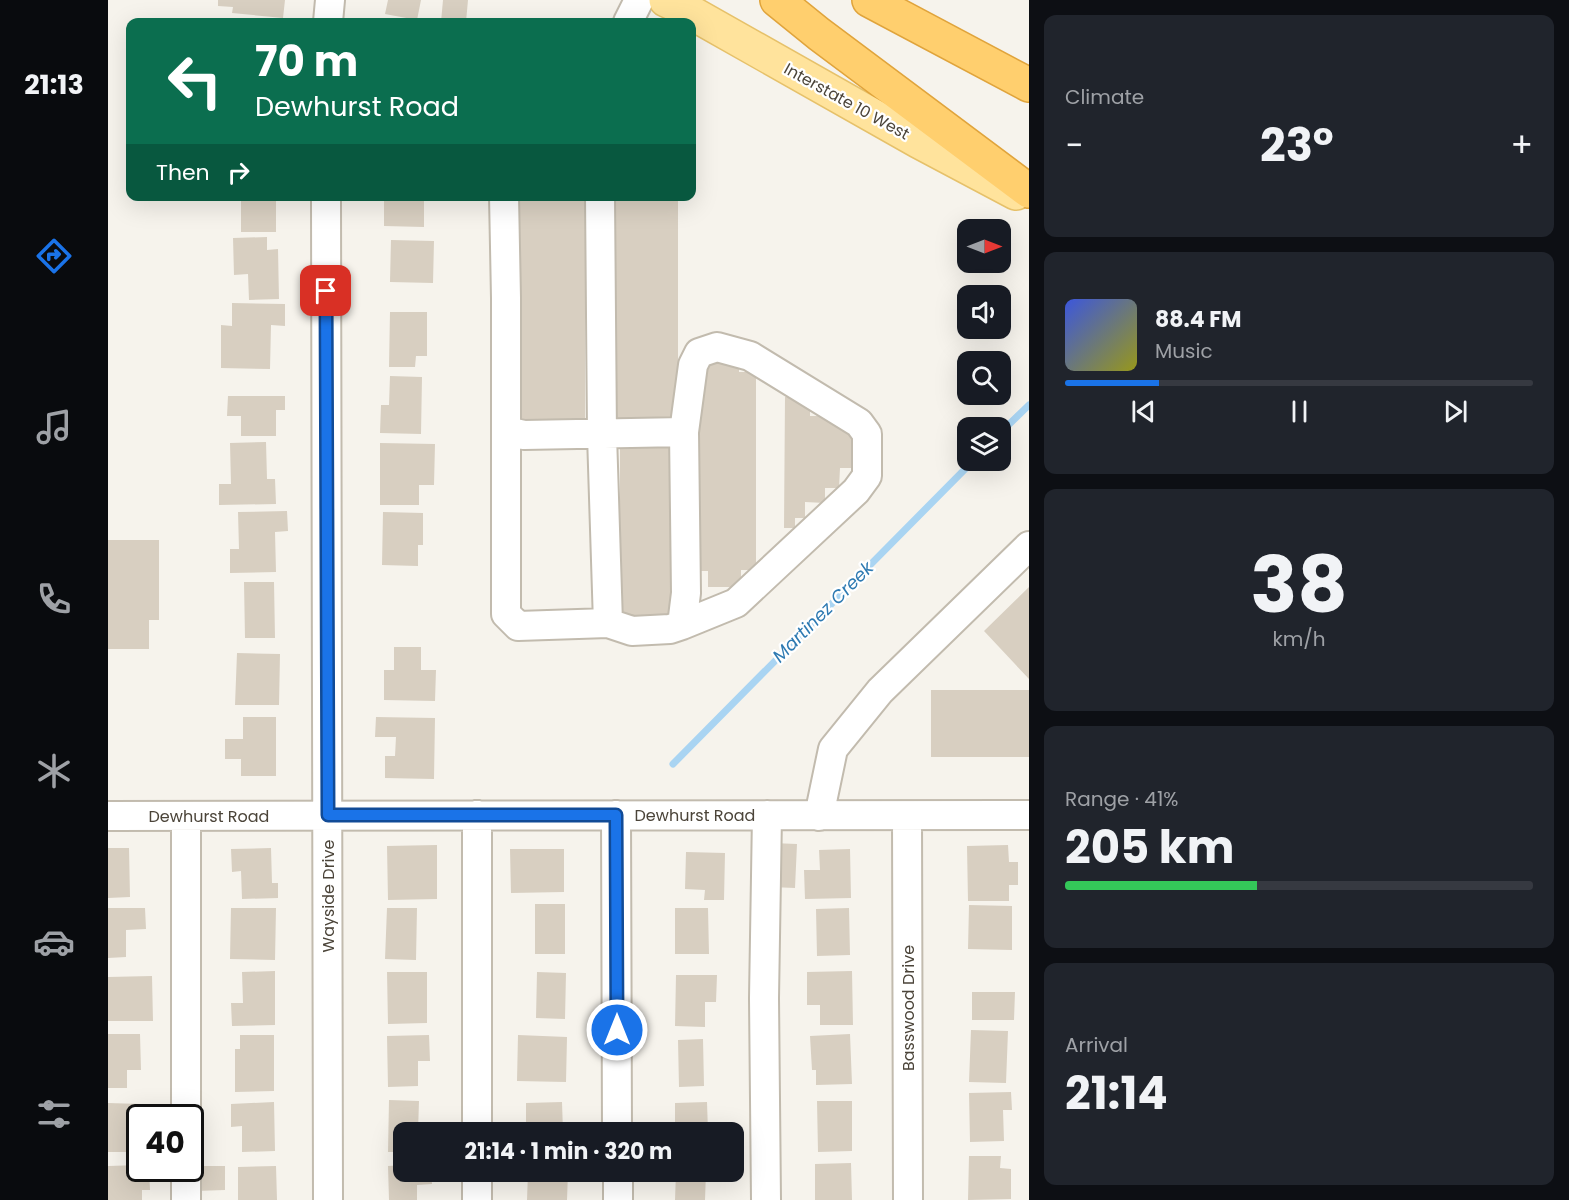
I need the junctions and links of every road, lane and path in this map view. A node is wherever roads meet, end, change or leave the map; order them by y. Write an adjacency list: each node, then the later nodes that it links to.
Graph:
1 (330, 0): 7 (street)
2 (639, 0): 8 (street)
3 (666, 0): 12 (main road, Interstate 10 West)
4 (777, 0): 11 (highway)
5 (869, 0): 10 (highway)
6 (896, 0): 9 (highway)
7 (328, 18)
8 (630, 18)
9 (1029, 80)
10 (1029, 85)
11 (1029, 191)
12 (1029, 200)
13 (326, 201): 23 (street, Wayside Drive)
14 (504, 201): 16 (street)
15 (600, 201): 18 (street)
16 (506, 431): 18 (street); 20 (street)
17 (684, 432): 18 (street); 21 (street); 21 (street)
18 (602, 435): 20 (street)
19 (1029, 546): 29 (street)
20 (608, 623): 21 (street)
21 (682, 625)
22 (1029, 814): 30 (street, Dewhurst Road)
23 (328, 815): 24 (street, Dewhurst Road); 28 (street, Dewhurst Road); 38 (street, Wayside Drive)
24 (477, 815): 25 (street, Dewhurst Road); 32 (street)
25 (616, 815): 26 (street, Dewhurst Road); 33 (street)
26 (767, 815): 29 (street, Dewhurst Road); 41 (street)
27 (108, 816): 28 (street, Dewhurst Road)
28 (186, 816): 31 (street)
29 (819, 816): 30 (street, Dewhurst Road)
30 (907, 816): 42 (street, Basswood Drive)
31 (186, 1104)
32 (477, 1122)
33 (617, 1122)
34 (186, 1182): 37 (street)
35 (477, 1182): 39 (street)
36 (618, 1182): 40 (street)
37 (186, 1200)
38 (327, 1200)
39 (477, 1200)
40 (618, 1200)
41 (766, 1200)
42 (908, 1200)

